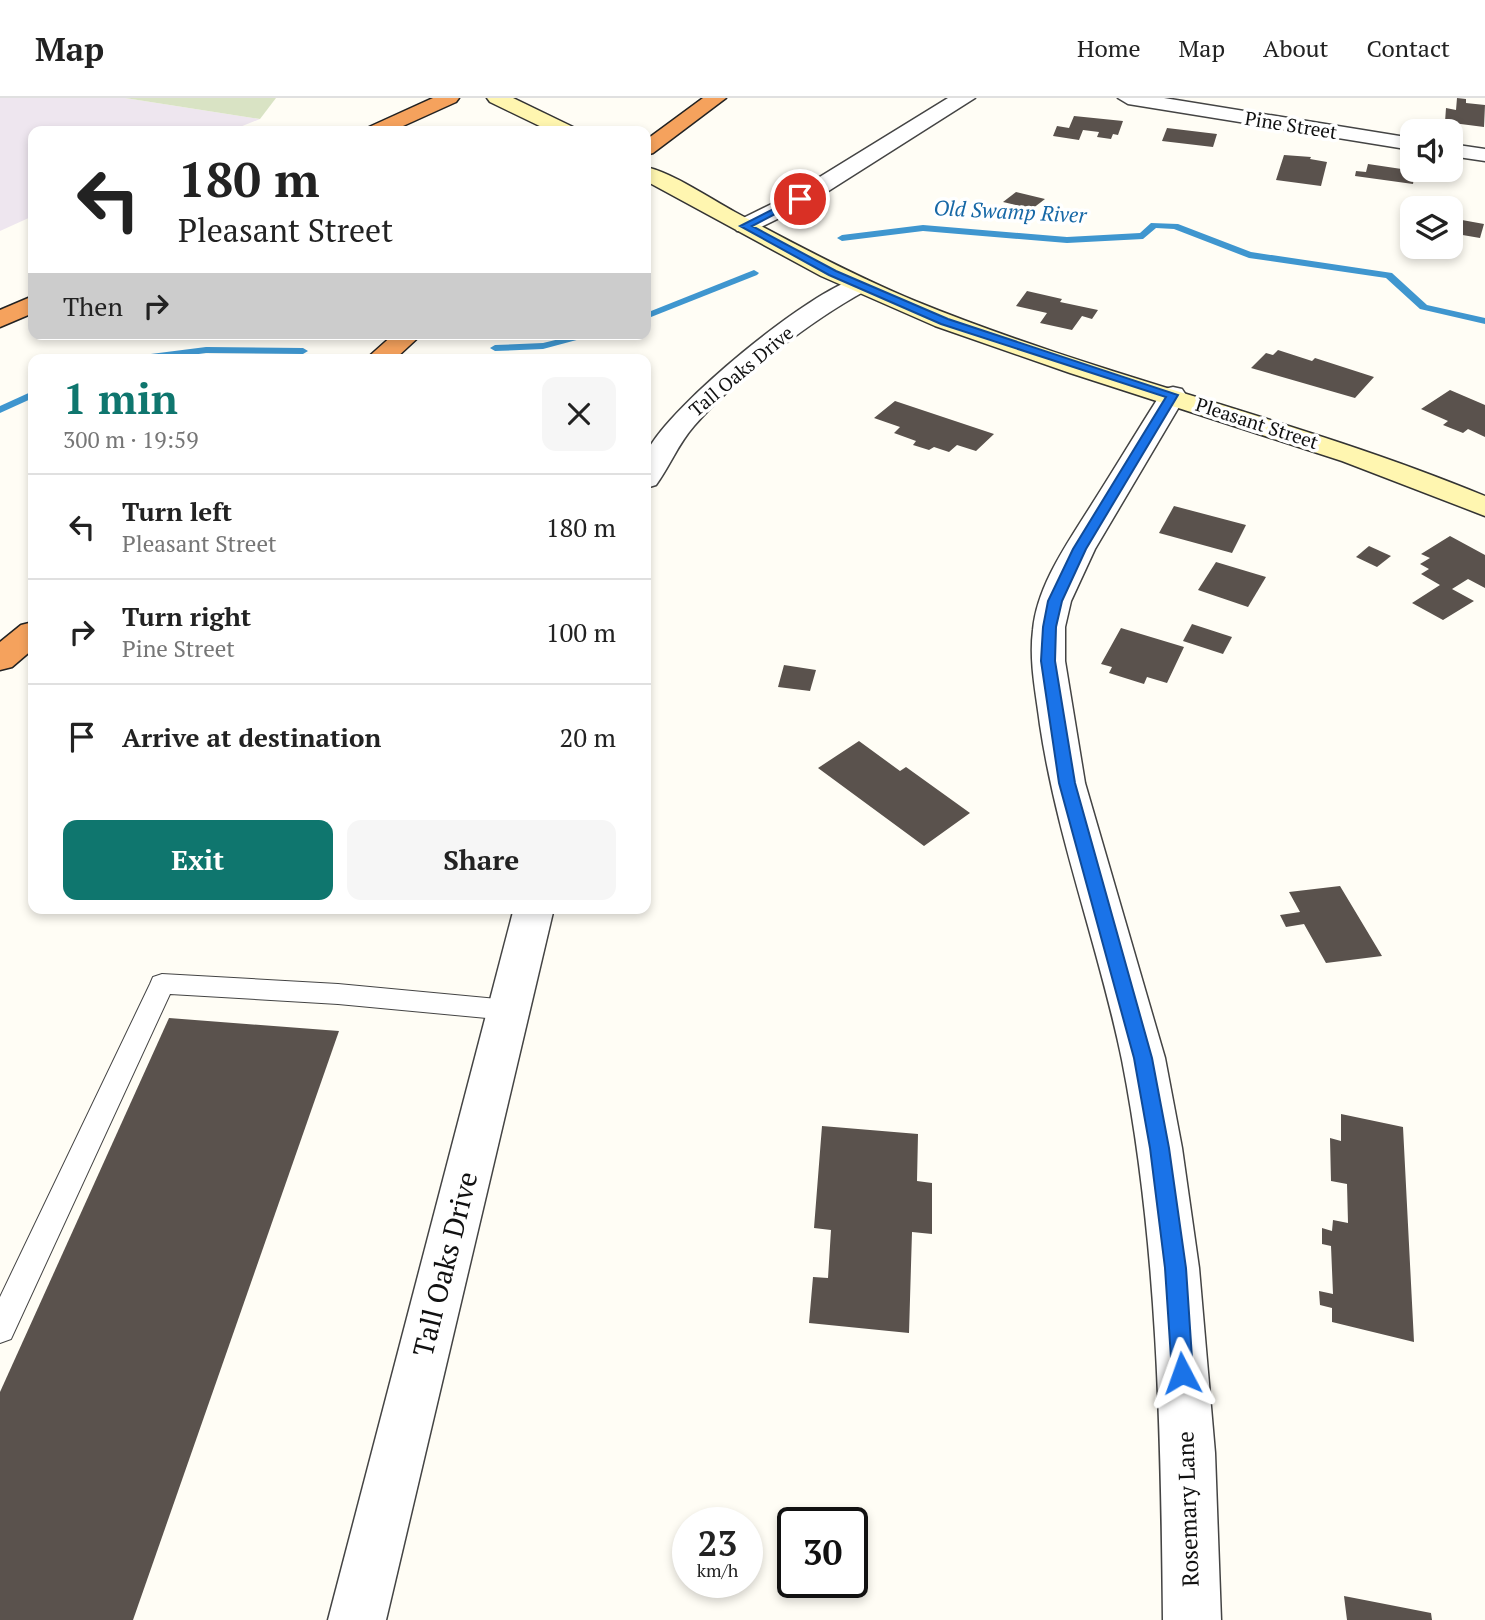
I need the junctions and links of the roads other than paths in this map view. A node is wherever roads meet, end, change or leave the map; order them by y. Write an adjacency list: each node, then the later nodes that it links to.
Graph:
1 (449, 98): 6 (highway)
2 (497, 98): 7 (main road)
3 (716, 98): 9 (highway)
4 (965, 98): 13 (street)
5 (1128, 98): 8 (street, Pine Street)
6 (387, 126)
7 (556, 126)
8 (1400, 142)
9 (651, 145)
10 (1463, 152): 11 (street)
11 (1485, 155)
12 (651, 176): 13 (main road, Pleasant Street)
13 (745, 226): 14 (main road, Pleasant Street)
14 (859, 285): 19 (main road, Pleasant Street); 20 (street, Tall Oaks Drive)
15 (28, 306): 16 (highway)
16 (0, 320)
17 (403, 340): 18 (highway)
18 (385, 354)
19 (1173, 395): 21 (main road, Pleasant Street); 28 (street, Rosemary Lane)
20 (651, 469)
21 (1485, 507)
22 (28, 636): 23 (highway)
23 (0, 659)
24 (532, 914): 25 (street, Tall Oaks Drive)
25 (508, 1010): 26 (lane); 27 (street, Tall Oaks Drive)
26 (0, 1329)
27 (356, 1620)
28 (1192, 1620)

